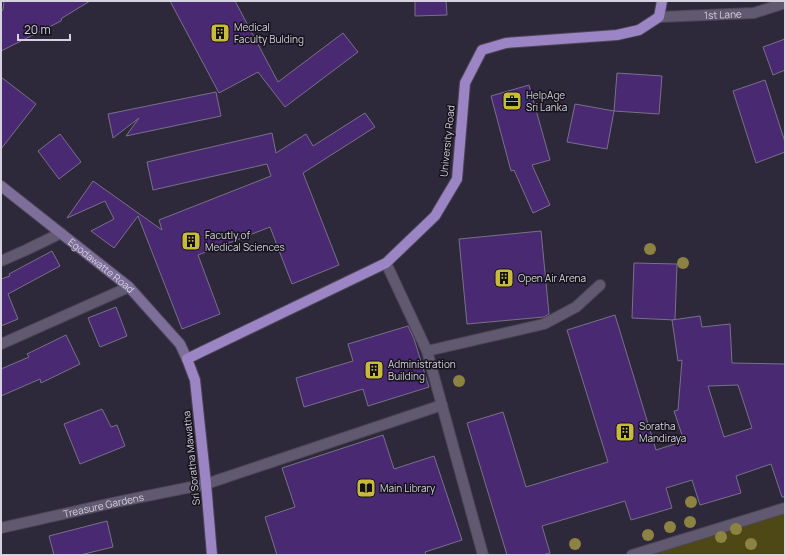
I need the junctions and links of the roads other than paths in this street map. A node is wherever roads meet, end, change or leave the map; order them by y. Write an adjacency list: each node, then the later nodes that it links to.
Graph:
1 (662, 1): 3 (main road)
2 (785, 3): 3 (street, 1st Lane)
3 (659, 17): 7 (main road, University Road)
4 (1, 186): 5 (street, Egodawatte Road)
5 (60, 233): 6 (street); 9 (street, Egodawatte Road)
6 (1, 261)
7 (386, 263): 11 (street); 12 (main road, University Road)
8 (600, 285): 11 (street)
9 (129, 287): 10 (street); 12 (street, Egodawatte Road)
10 (1, 344)
11 (427, 352): 13 (street)
12 (187, 359): 14 (main road, Sri Soratha Mawatha)
13 (442, 405): 14 (street, Treasure Gardens); 18 (street)
14 (206, 484): 16 (street, Treasure Gardens); 17 (main road, Sri Soratha Mawatha)
15 (785, 508): 19 (street)
16 (1, 528)
17 (212, 555)
18 (483, 555)
19 (632, 555)

